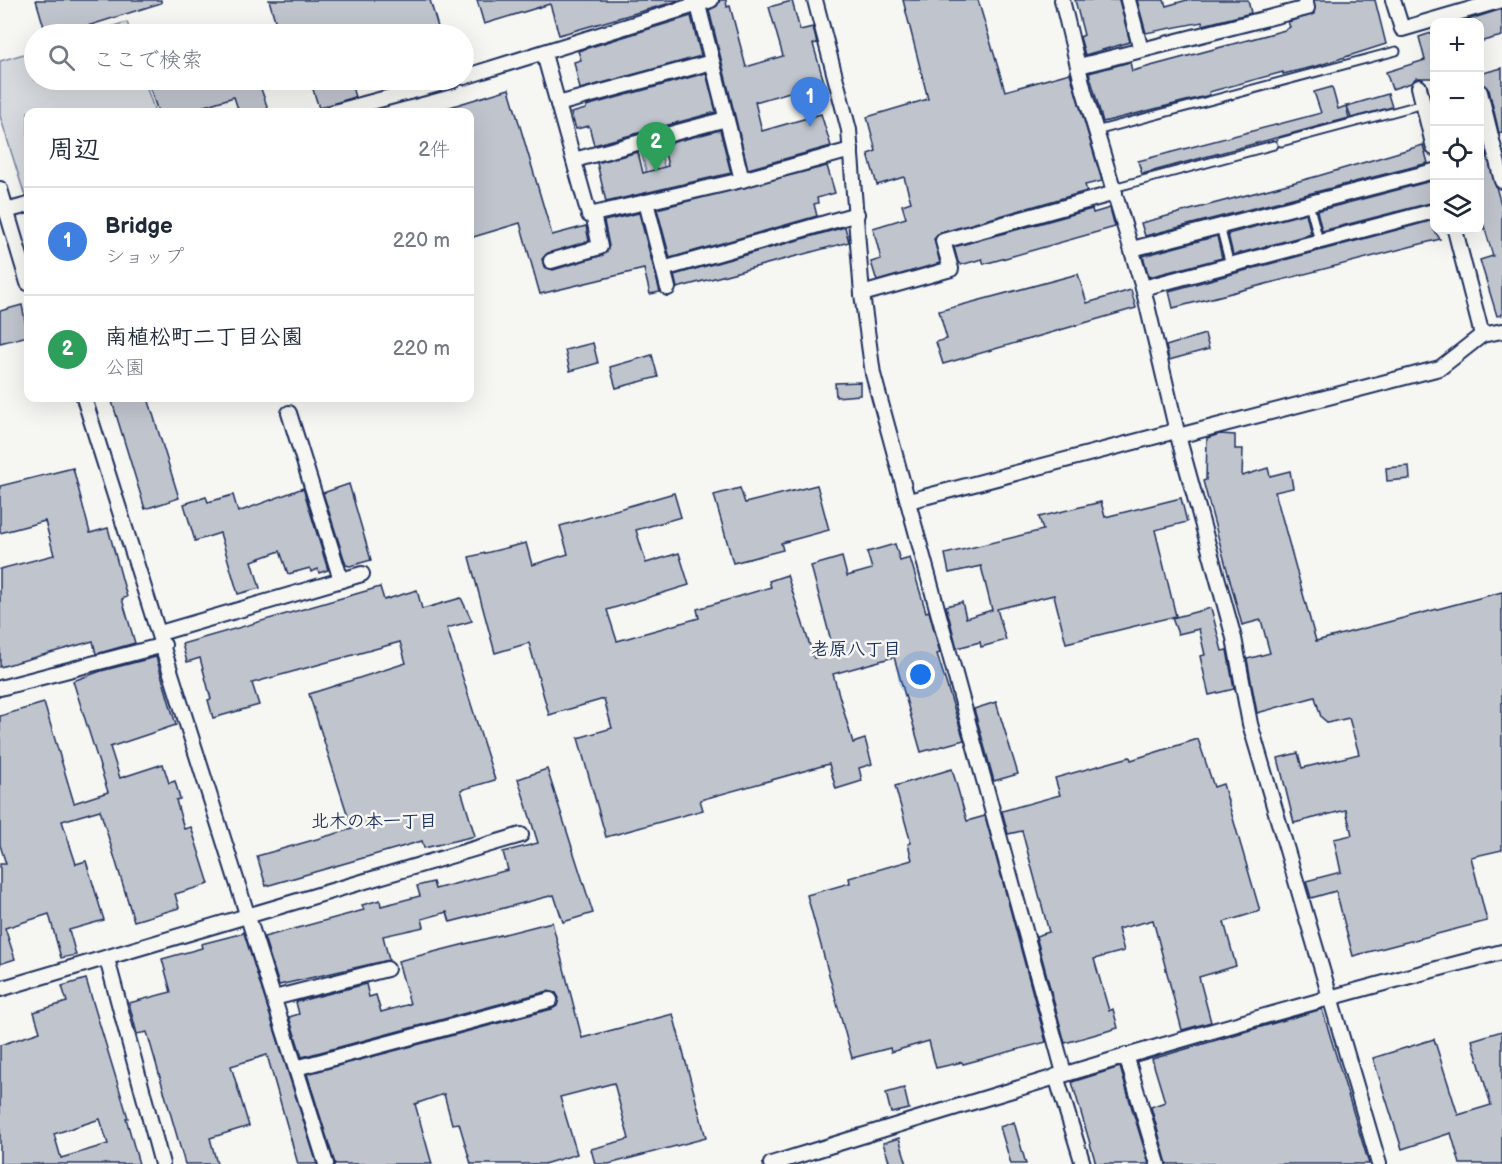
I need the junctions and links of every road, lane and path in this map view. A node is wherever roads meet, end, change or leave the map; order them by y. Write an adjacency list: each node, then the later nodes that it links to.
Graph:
1 (815, 0): 23 (street)
2 (1062, 0): 12 (street)
3 (1128, 0): 8 (street)
4 (1305, 0): 8 (street)
5 (1393, 0): 6 (street)
6 (1502, 0)
7 (704, 2): 10 (street); 11 (street)
8 (1141, 50): 12 (street)
9 (1396, 51): 21 (lane)
10 (544, 54): 13 (street); 16 (street)
11 (712, 62): 16 (street); 20 (street)
12 (1079, 66): 21 (street)
13 (474, 74)
14 (1419, 87): 17 (street)
15 (416, 90): 18 (street)
16 (558, 104): 24 (street)
17 (1423, 104): 22 (street); 29 (lane)
18 (349, 108)
19 (1484, 111): 27 (street)
20 (726, 119): 24 (street); 26 (street)
21 (1096, 131): 29 (street)
22 (1430, 132)
23 (851, 150): 26 (street); 35 (street)
24 (574, 160): 34 (street)
25 (1430, 172): 31 (street)
26 (742, 180): 30 (street)
27 (1502, 181)
28 (0, 189): 36 (street)
29 (1114, 191): 40 (street); 47 (street)
30 (646, 202): 34 (street); 43 (street)
31 (1309, 203): 37 (street); 39 (lane)
32 (24, 207): 36 (street)
33 (1430, 212): 39 (street)
34 (593, 214): 41 (street)
35 (857, 214): 43 (street); 47 (street)
36 (5, 216): 44 (street)
37 (1220, 226): 40 (street); 42 (lane)
38 (1456, 234): 49 (street)
39 (1319, 241): 42 (street)
40 (1132, 249): 46 (street)
41 (551, 261)
42 (1230, 265): 46 (street)
43 (663, 268): 45 (street)
44 (24, 271)
45 (668, 288)
46 (1143, 288): 52 (street)
47 (862, 294): 53 (street)
48 (1502, 331): 49 (street)
49 (1482, 336): 52 (street)
50 (85, 402): 56 (street)
51 (289, 413): 55 (street)
52 (1177, 433): 53 (street); 64 (street)
53 (909, 501): 69 (street)
54 (362, 574): 55 (street)
55 (341, 580): 56 (street)
56 (162, 639): 57 (street); 59 (street)
57 (0, 688)
58 (520, 835): 59 (street)
59 (248, 917): 61 (street); 65 (street)
60 (1502, 952): 64 (street)
61 (107, 959): 63 (street); 70 (street)
62 (387, 969): 65 (street)
63 (0, 989)
64 (1328, 997): 67 (street); 75 (street)
65 (274, 998): 68 (street)
66 (550, 1000): 68 (street)
67 (1126, 1055): 69 (street); 74 (street)
68 (296, 1068): 71 (street)
69 (1060, 1074): 72 (street); 73 (street)
70 (162, 1164)
71 (326, 1164)
72 (771, 1164)
73 (1083, 1164)
74 (1158, 1164)
75 (1379, 1164)

